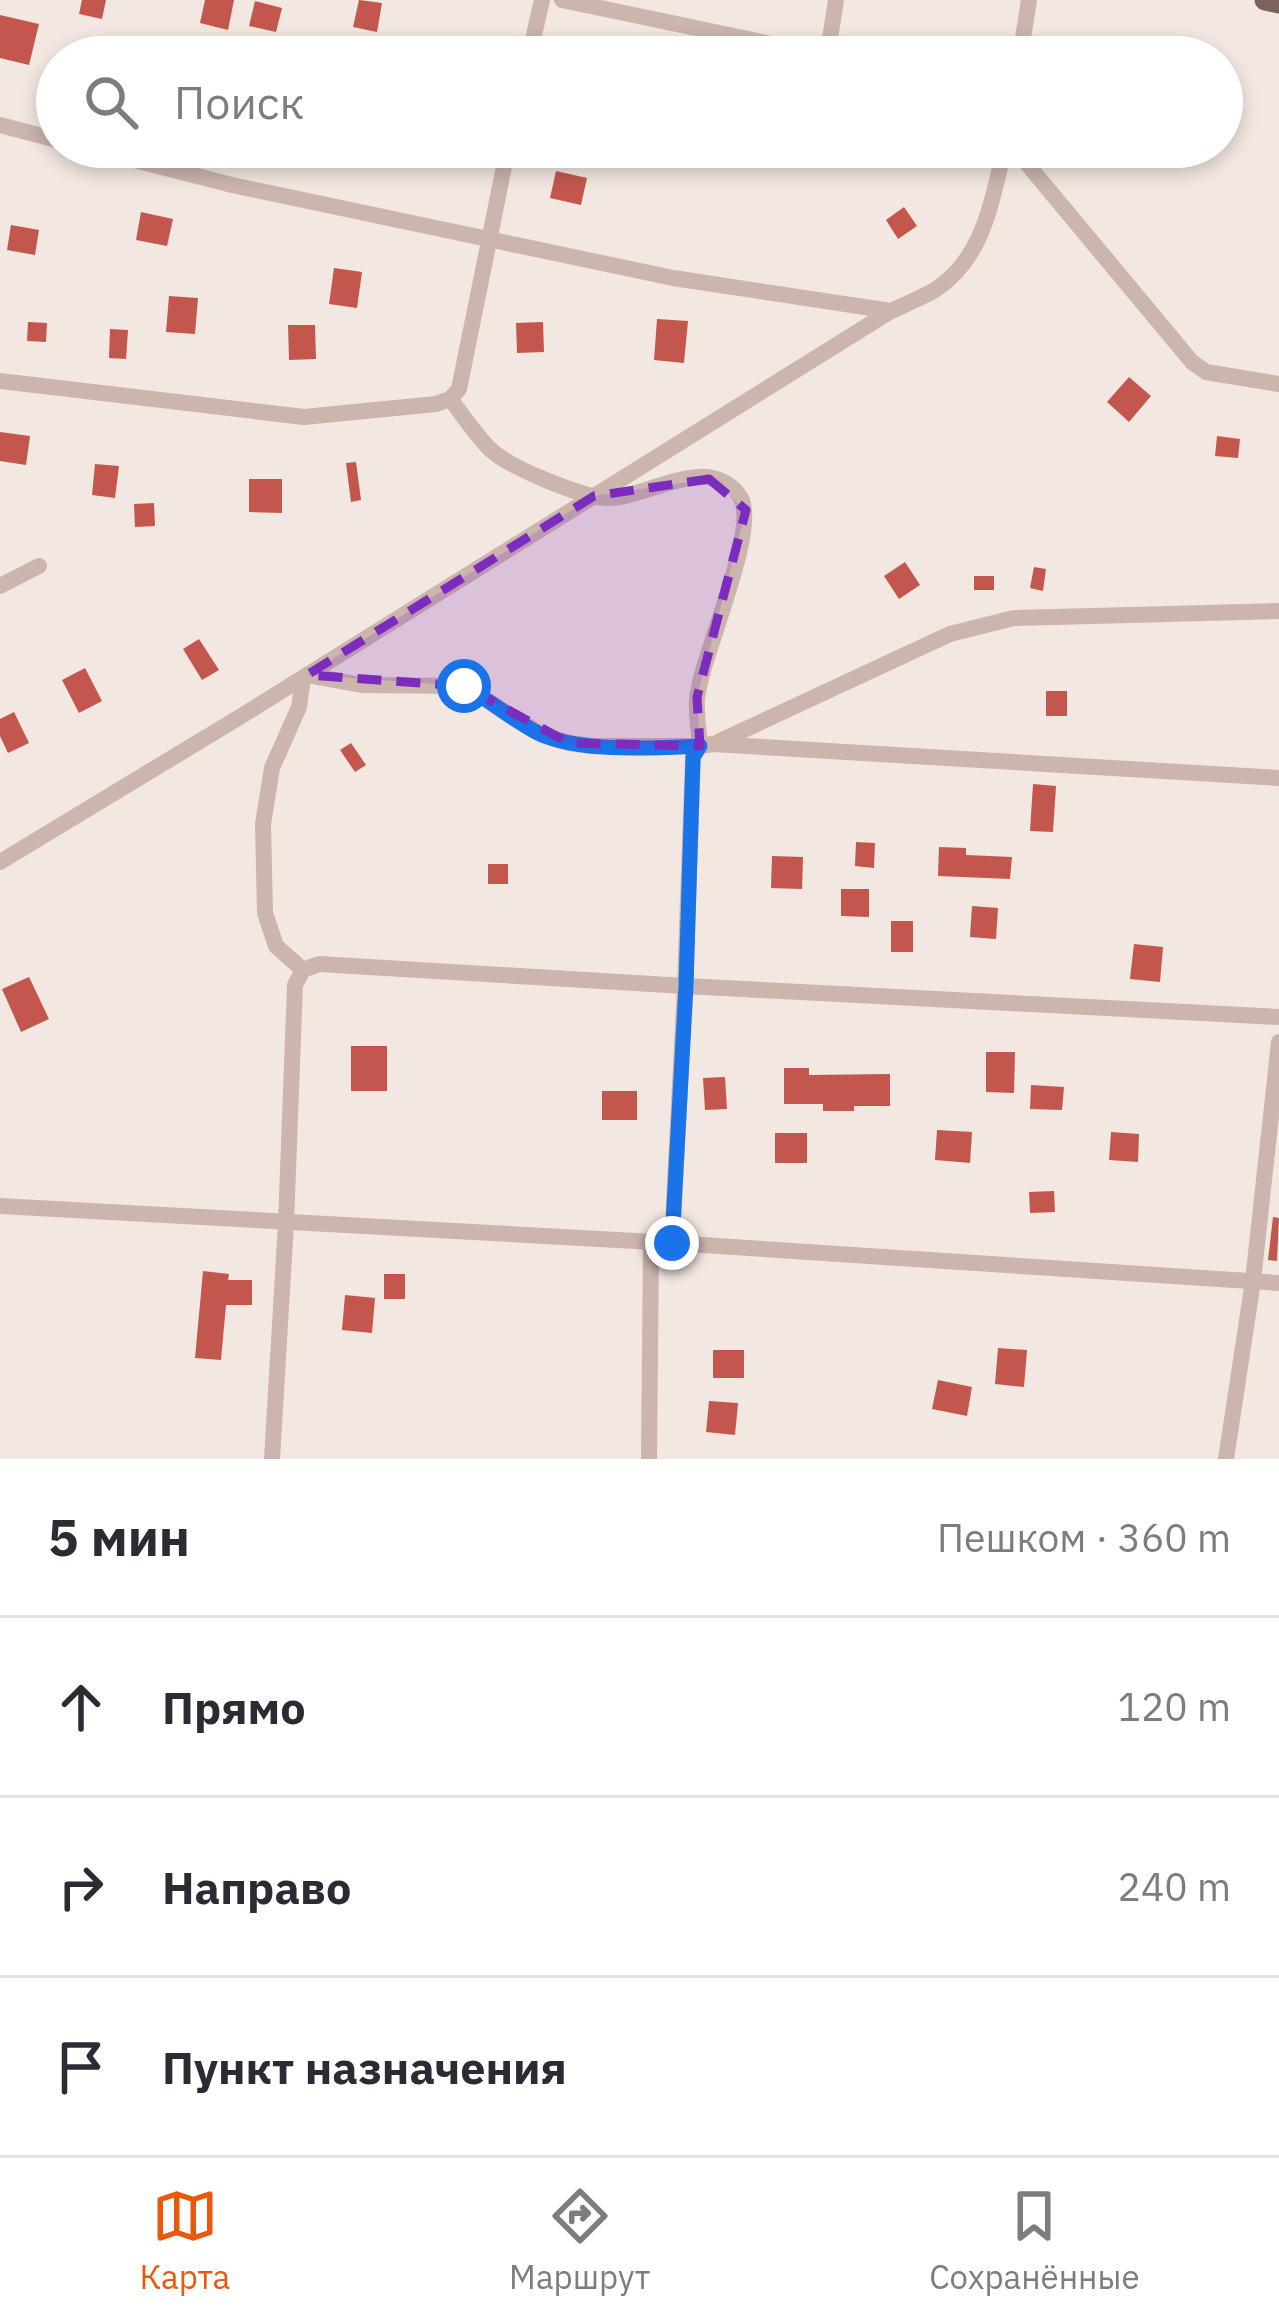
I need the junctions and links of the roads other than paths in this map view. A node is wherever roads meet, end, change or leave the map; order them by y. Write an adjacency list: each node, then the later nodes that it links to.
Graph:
1 (542, 0): 7 (street)
2 (562, 0): 8 (street)
3 (836, 0): 9 (street)
4 (1029, 0): 10 (street)
5 (1265, 0): 6 (main road)
6 (1279, 3)
7 (534, 36)
8 (733, 36)
9 (830, 36)
10 (1023, 36)
11 (0, 125): 12 (street)
12 (36, 134)
13 (168, 168): 17 (street)
14 (503, 168): 17 (street)
15 (1003, 168): 18 (street)
16 (1027, 168): 20 (street)
17 (488, 239): 18 (street); 21 (street)
18 (891, 311): 22 (street)
19 (0, 381): 21 (street)
20 (1279, 384)
21 (450, 399): 22 (street)
22 (594, 496): 26 (street); 27 (street)
23 (38, 566): 24 (street)
24 (0, 586)
25 (1279, 611): 27 (street)
26 (305, 676): 27 (street); 29 (street); 30 (street)
27 (707, 745): 28 (street); 31 (street)
28 (1279, 778)
29 (0, 862)
30 (304, 970): 31 (street); 35 (street)
31 (686, 986): 32 (street); 37 (street)
32 (1279, 1017)
33 (1279, 1042): 38 (street)
34 (0, 1206): 35 (street)
35 (286, 1223): 36 (street); 40 (street)
36 (651, 1242): 37 (street); 41 (street)
37 (672, 1243): 38 (street)
38 (1253, 1281): 39 (street); 42 (street)
39 (1279, 1283)
40 (272, 1459)
41 (649, 1459)
42 (1226, 1459)

